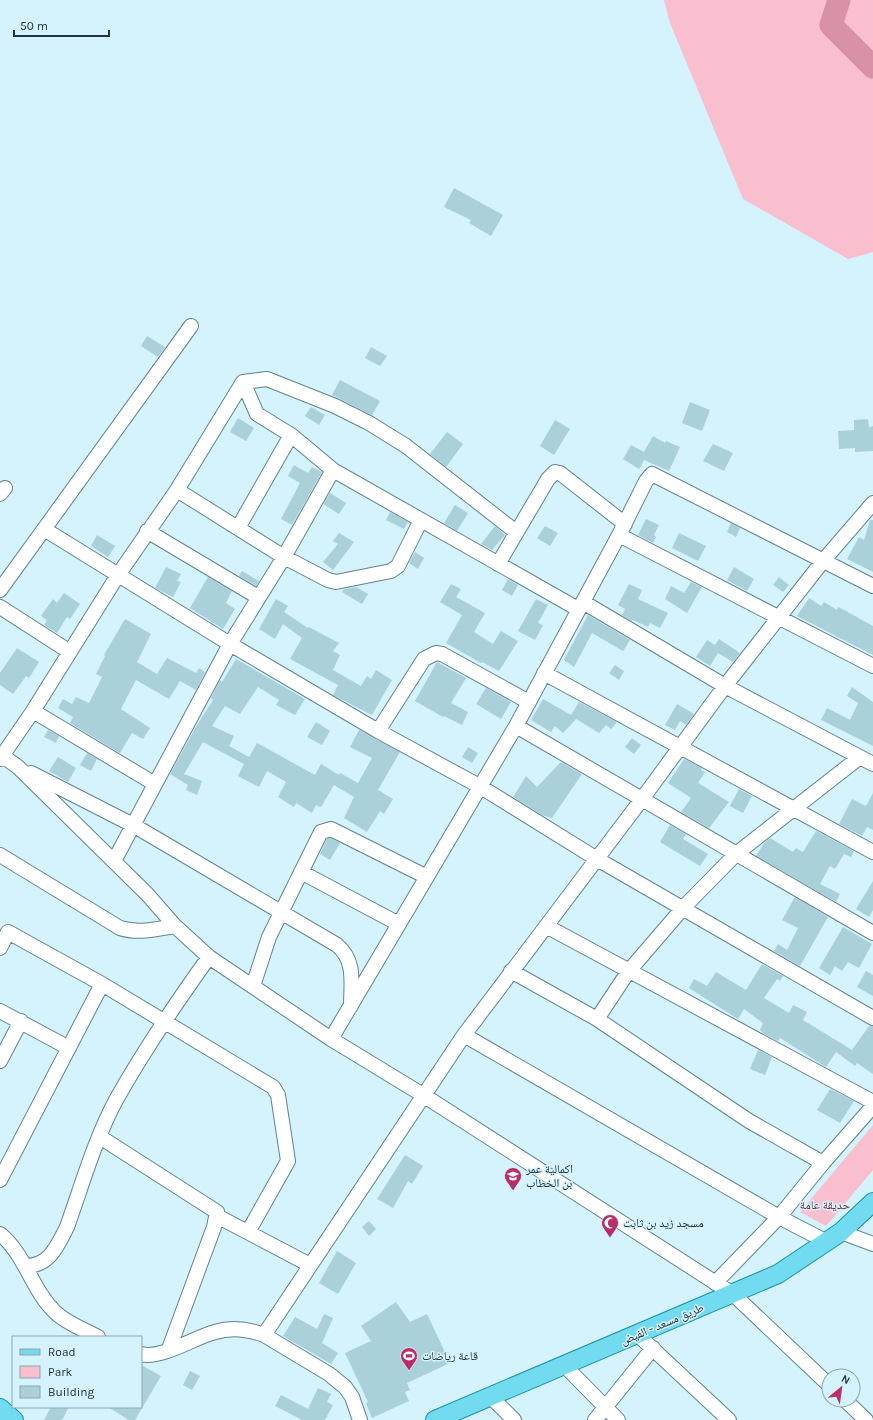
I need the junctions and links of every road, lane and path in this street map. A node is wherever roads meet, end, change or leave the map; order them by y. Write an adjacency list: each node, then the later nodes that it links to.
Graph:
1 (191, 326): 9 (street)
2 (243, 382): 3 (street); 5 (street); 12 (street)
3 (291, 435): 4 (street); 8 (street)
4 (333, 470): 7 (street); 13 (street)
5 (177, 490): 8 (street); 11 (street)
6 (871, 508): 14 (street)
7 (421, 520): 13 (street); 15 (street)
8 (238, 528): 13 (street)
9 (44, 529): 16 (street); 18 (street)
10 (622, 530): 12 (street); 14 (street); 20 (street); 22 (street)
11 (147, 531): 16 (street); 19 (street)
12 (516, 532): 15 (street)
13 (284, 557): 19 (street)
14 (823, 561): 17 (street); 22 (street)
15 (498, 564): 20 (street)
16 (118, 575): 23 (street); 24 (street)
17 (873, 586)
18 (0, 590)
19 (258, 597): 23 (street)
20 (580, 606): 26 (street); 27 (street)
21 (0, 608): 24 (street)
22 (779, 618): 25 (street); 27 (street)
23 (230, 644): 31 (street); 37 (street)
24 (70, 652): 29 (street)
25 (873, 666)
26 (544, 673): 28 (street); 32 (street)
27 (726, 686): 32 (street); 34 (street)
28 (529, 702): 30 (street); 31 (street)
29 (33, 711): 33 (street); 37 (street)
30 (516, 726): 38 (street); 39 (street)
31 (378, 731): 38 (street)
32 (681, 747): 39 (street); 40 (street)
33 (1, 756): 36 (street)
34 (860, 757): 35 (street); 40 (street)
35 (873, 764)
36 (18, 767): 41 (street); 46 (street)
37 (155, 784): 41 (street)
38 (481, 787): 45 (street); 48 (street)
39 (642, 799): 43 (street); 45 (street)
40 (793, 808): 42 (street); 43 (street)
41 (133, 825): 46 (street); 50 (street)
42 (873, 852)
43 (736, 854): 49 (street); 55 (street)
44 (0, 855): 52 (street)
45 (597, 859): 49 (street); 53 (street)
46 (114, 861): 52 (street)
47 (301, 872): 48 (street); 50 (street); 51 (street)
48 (427, 877): 51 (street)
49 (684, 908): 59 (street); 64 (street)
50 (281, 912): 61 (street); 62 (street)
51 (399, 924): 62 (street)
52 (175, 926): 57 (street)
53 (546, 926): 58 (street); 59 (street)
54 (4, 930): 56 (street); 60 (street)
55 (873, 933)
56 (0, 948)
57 (209, 957): 61 (street); 67 (street)
58 (511, 971): 65 (street); 68 (street)
59 (628, 972): 65 (street); 73 (street)
60 (102, 984): 67 (street); 70 (street)
61 (253, 986): 69 (street)
62 (351, 1006): 69 (street)
63 (0, 1011): 66 (street)
64 (873, 1018)
65 (597, 1019): 76 (street)
66 (21, 1021): 70 (street); 71 (street)
67 (164, 1021): 75 (street); 81 (street)
68 (464, 1035): 72 (street); 80 (street)
69 (331, 1039): 72 (street)
70 (69, 1048): 77 (street)
71 (0, 1061)
72 (423, 1095): 86 (street); 88 (street)
73 (873, 1102)
74 (873, 1106): 76 (street)
75 (100, 1136): 79 (street); 87 (street)
76 (824, 1163): 80 (street)
77 (0, 1180)
78 (873, 1202): 82 (main road, طريق مسعد - الفيض)
79 (217, 1216): 81 (street); 94 (street)
80 (779, 1217): 84 (street); 88 (street)
81 (248, 1232): 86 (street)
82 (841, 1232): 84 (main road, طريق مسعد - الفيض); 85 (street)
83 (0, 1234): 87 (street)
84 (825, 1241): 89 (main road, طريق مسعد - الفيض)
85 (873, 1244)
86 (310, 1265): 90 (street)
87 (25, 1266): 92 (street)
88 (715, 1283): 89 (street)
89 (733, 1294): 91 (main road, طريق مسعد - الفيض); 97 (street)
90 (264, 1335): 94 (street); 103 (street)
91 (638, 1335): 93 (street); 96 (main road, طريق مسعد - الفيض)
92 (96, 1336)
93 (654, 1348): 99 (street); 108 (street)
94 (169, 1349): 95 (street)
95 (142, 1354)
96 (564, 1365): 98 (main road, طريق مسعد - الفيض); 99 (street)
97 (821, 1377)
98 (490, 1396): 104 (main road, طريق مسعد - الفيض); 105 (street)
99 (604, 1407): 106 (street); 107 (street)
100 (0, 1408): 102 (main road)
101 (853, 1408): 109 (street)
102 (14, 1420)
103 (360, 1420)
104 (435, 1420)
105 (514, 1420)
106 (595, 1420)
107 (618, 1420)
108 (729, 1420)
109 (866, 1420)

